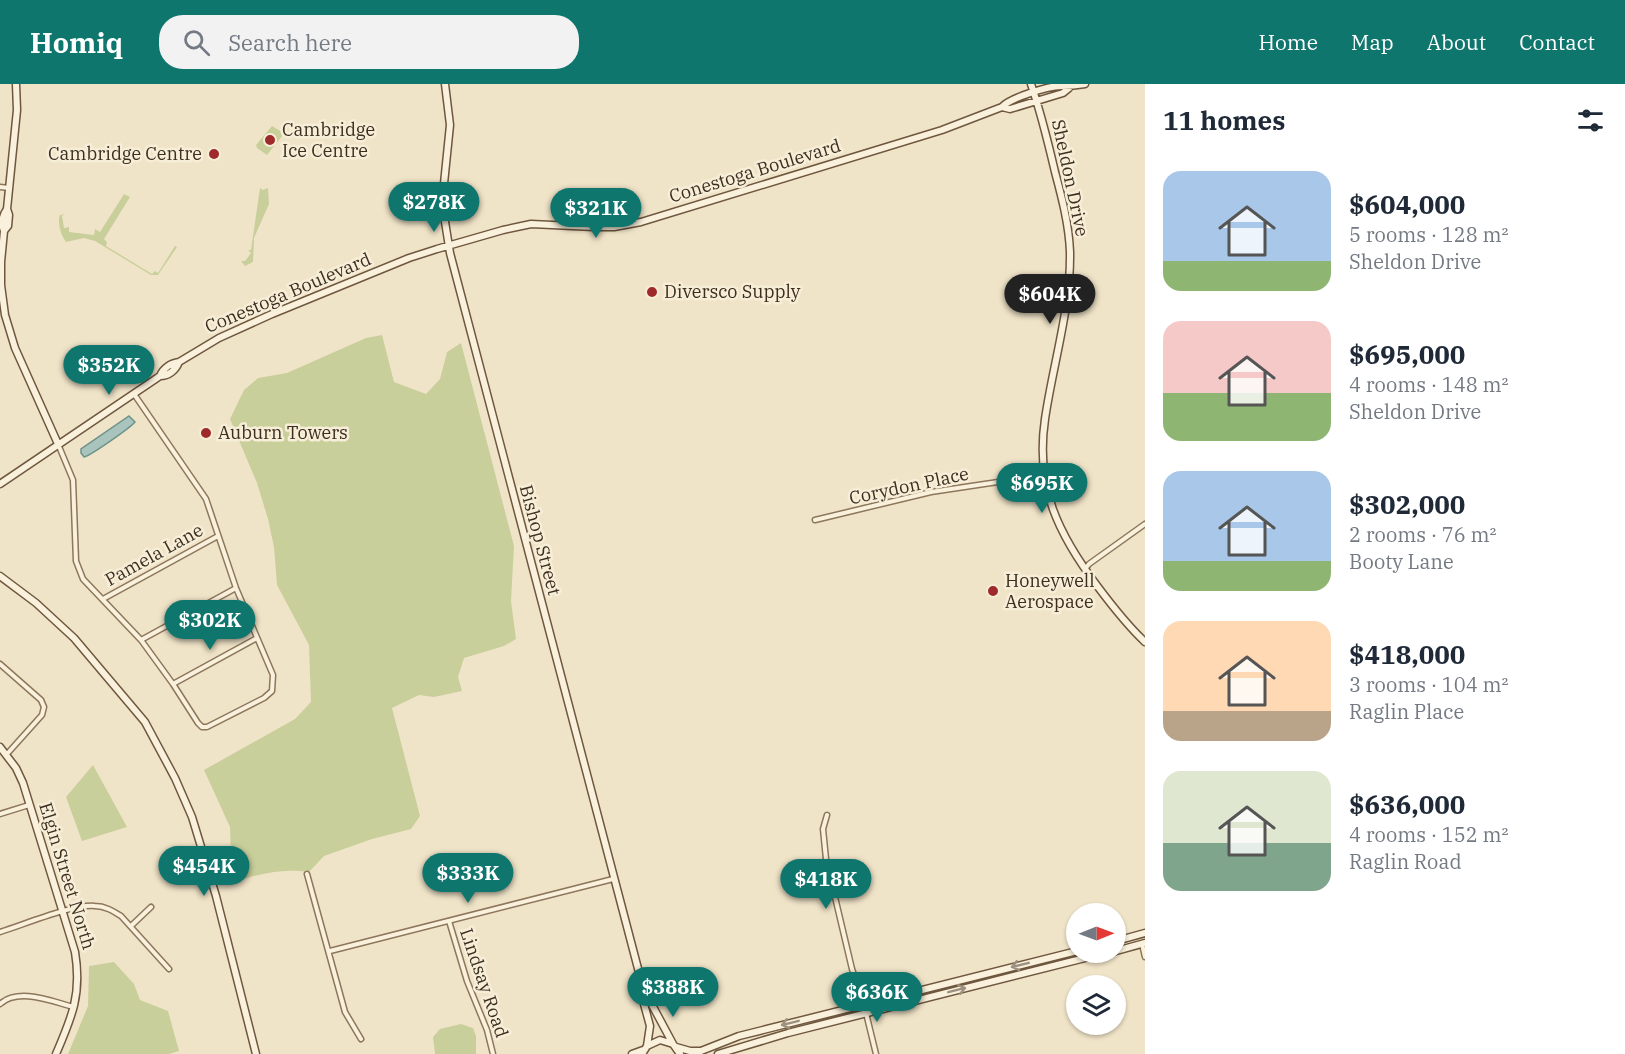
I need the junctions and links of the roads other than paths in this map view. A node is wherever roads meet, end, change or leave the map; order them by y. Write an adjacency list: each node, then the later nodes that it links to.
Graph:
1 (16, 84): 10 (street)
2 (445, 84): 11 (street, Bishop Street)
3 (1031, 84): 6 (street, Sheldon Drive)
4 (1085, 84): 5 (street, Conestoga Boulevard)
5 (1070, 88): 6 (street, Conestoga Boulevard); 7 (street, Conestoga Boulevard)
6 (1034, 92): 7 (street, Sheldon Drive); 8 (street, Conestoga Boulevard)
7 (1037, 100): 8 (street, Conestoga Boulevard); 14 (street, Sheldon Drive)
8 (1002, 107): 11 (street, Conestoga Boulevard)
9 (0, 187): 10 (street)
10 (9, 188): 13 (street)
11 (449, 246): 12 (street, Conestoga Boulevard); 34 (street, Bishop Street)
12 (134, 394): 13 (street, Conestoga Boulevard); 18 (street)
13 (58, 444): 15 (street, Conestoga Boulevard); 22 (street)
14 (1045, 475): 16 (street, Corydon Place); 19 (street, Sheldon Drive)
15 (0, 483)
16 (815, 519)
17 (1145, 524): 19 (street)
18 (218, 536): 21 (street); 22 (street, Pamela Lane)
19 (1085, 570): 25 (street, Sheldon Drive)
20 (0, 577): 58 (street)
21 (236, 588): 23 (street); 24 (street)
22 (103, 599): 24 (street)
23 (257, 638): 27 (street); 27 (street)
24 (141, 640): 27 (street)
25 (1145, 642)
26 (0, 664): 29 (street)
27 (173, 684)
28 (0, 747): 29 (street, Elgin Street North)
29 (7, 754): 30 (street, Elgin Street North)
30 (30, 805): 31 (street); 36 (street, Elgin Street North)
31 (0, 814)
32 (827, 815): 51 (street)
33 (307, 874): 44 (street)
34 (613, 879): 37 (street); 49 (street, Bishop Street)
35 (151, 907): 38 (street)
36 (64, 912): 38 (street); 39 (street); 52 (street, Elgin Street North)
37 (449, 921): 44 (street); 59 (street, Lindsay Road)
38 (131, 926): 48 (street)
39 (0, 932)
40 (1145, 933): 41 (street)
41 (1126, 938)
42 (1144, 944): 43 (street); 46 (street)
43 (1126, 948)
44 (330, 951): 54 (street)
45 (1066, 954): 51 (street, one-way to 51)
46 (1145, 957)
47 (1066, 963): 53 (street, one-way to 47)
48 (169, 969)
49 (645, 999): 55 (street, Bishop Street); 56 (street, Bishop Street)
50 (0, 1004): 52 (street)
51 (864, 1004): 55 (street, one-way to 55)
52 (75, 1007): 57 (street, Elgin Street North)
53 (866, 1013): 61 (street); 62 (street)
54 (361, 1039)
55 (676, 1049): 56 (street)
56 (644, 1050): 60 (street)
57 (56, 1054)
58 (256, 1054)
59 (494, 1054)
60 (632, 1054)
61 (718, 1054)
62 (876, 1054)

